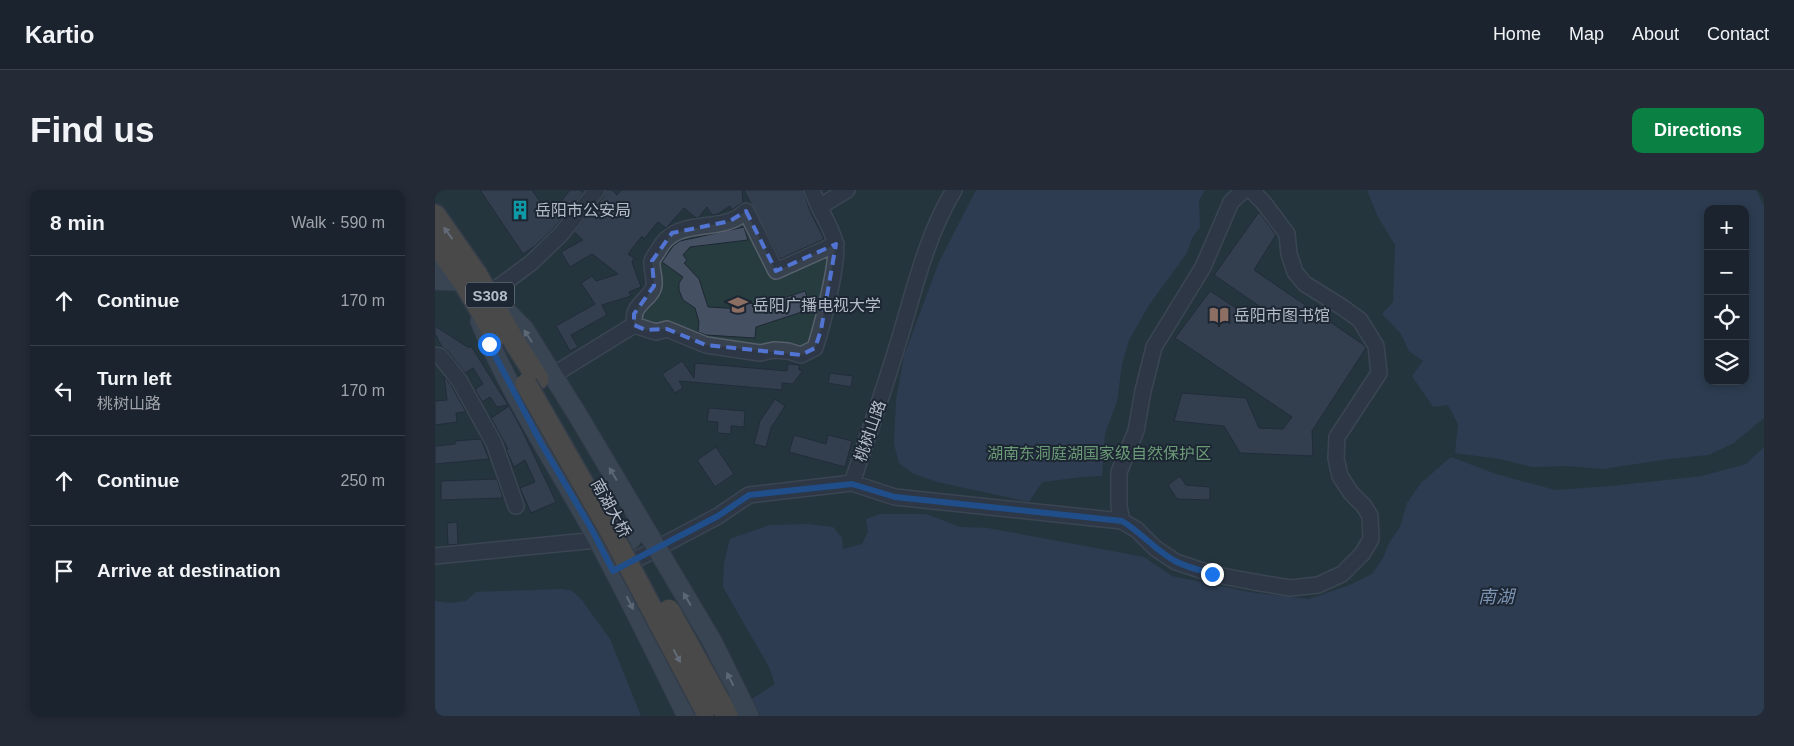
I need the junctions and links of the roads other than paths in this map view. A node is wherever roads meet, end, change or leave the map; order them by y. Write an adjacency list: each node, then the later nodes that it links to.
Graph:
1 (597, 190): 13 (street)
2 (811, 190): 7 (street)
3 (847, 190): 7 (street)
4 (1244, 190): 20 (street)
5 (1248, 190): 20 (street)
6 (948, 194): 17 (street, 桃树山路)
7 (819, 207): 10 (street)
8 (435, 215): 11 (highway, S308, one-way to 8)
9 (435, 242): 11 (highway, S308)
10 (836, 244): 14 (street); 14 (street)
11 (459, 269): 12 (main road); 13 (highway, S308); 16 (highway, S308); 21 (main road)
12 (435, 280)
13 (489, 294): 16 (highway, S308, one-way to 13)
14 (634, 325): 16 (street)
15 (435, 355): 18 (street)
16 (539, 379): 19 (main road, one-way to 16); 26 (highway, 南湖大桥 / S308, one-way to 26, bridge); 27 (highway, 南湖大桥 / S308, bridge)
17 (852, 484): 20 (street); 22 (street, 桃树山路)
18 (516, 506)
19 (638, 516): 21 (main road); 22 (main road)
20 (1122, 521)
21 (597, 540): 23 (street); 24 (main road)
22 (657, 548): 24 (street, 桃树山路); 28 (main road, one-way to 22)
23 (435, 556)
24 (613, 571): 25 (main road, one-way to 25)
25 (687, 716)
26 (709, 716)
27 (727, 716)
28 (749, 716)

